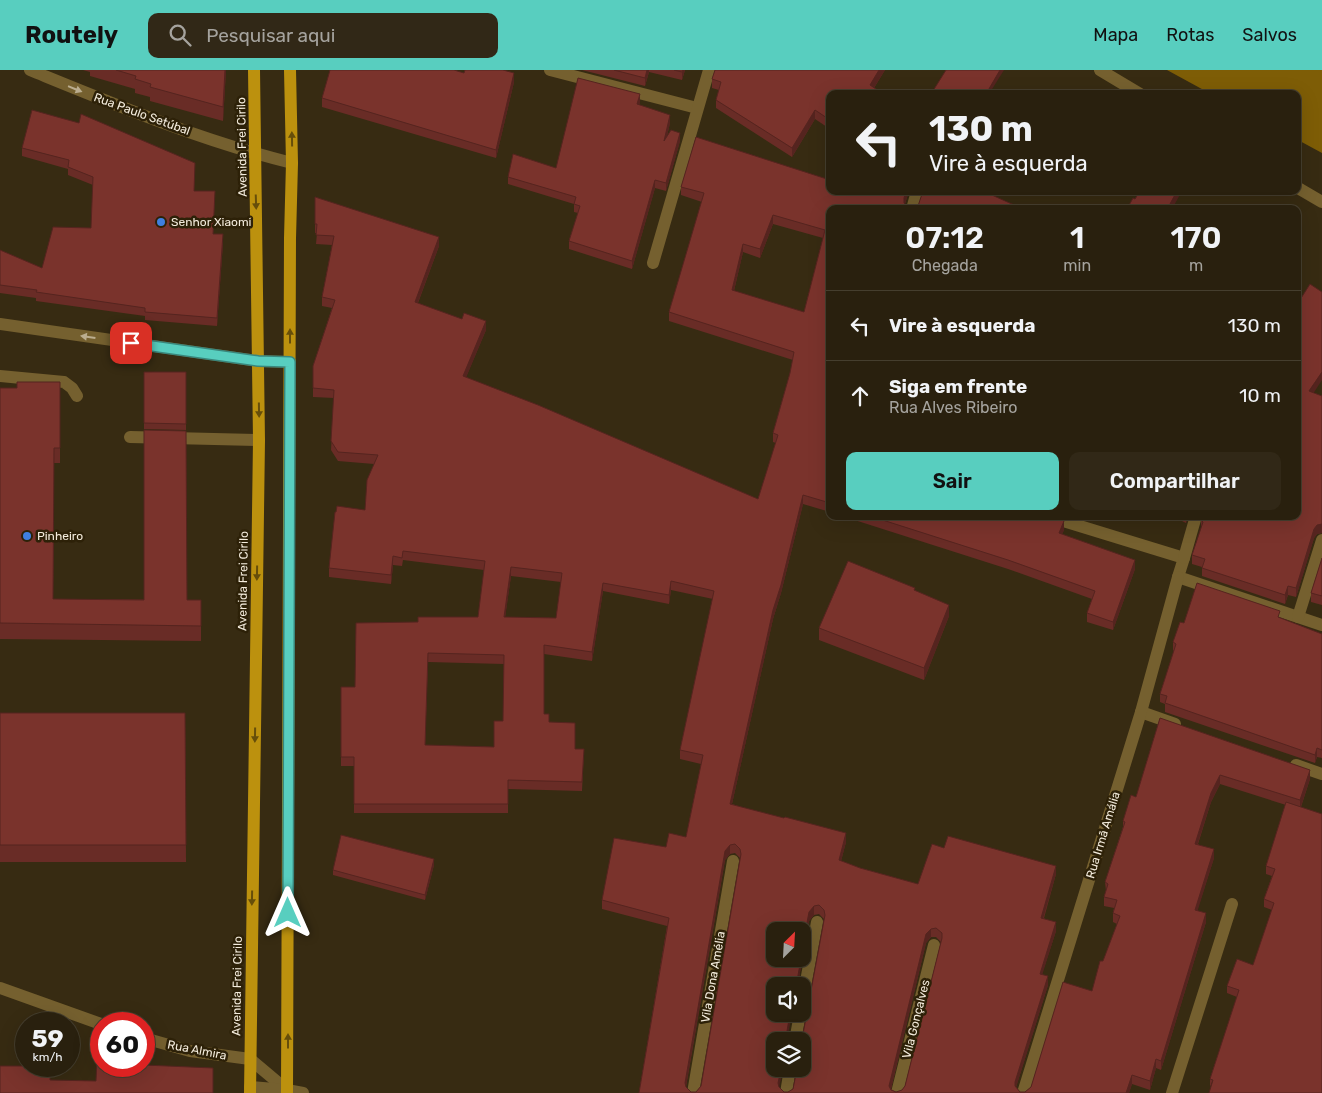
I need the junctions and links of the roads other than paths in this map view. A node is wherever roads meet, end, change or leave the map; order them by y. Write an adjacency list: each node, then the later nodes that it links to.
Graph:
1 (30, 70): 9 (street, Rua Paulo Setúbal, one-way to 9)
2 (254, 70): 9 (main road, Avenida Frei Cirilo)
3 (290, 70): 10 (main road, one-way to 3)
4 (550, 70): 8 (street)
5 (709, 70): 8 (street)
6 (1100, 70): 7 (street)
7 (1133, 90)
8 (697, 108): 13 (street)
9 (255, 154): 10 (street, Rua Paulo Setúbal); 15 (main road, Avenida Frei Cirilo, one-way to 15)
10 (292, 163): 16 (main road, one-way to 10)
11 (1301, 190): 12 (street)
12 (1322, 202)
13 (653, 263)
14 (0, 324): 15 (street, one-way to 14)
15 (258, 361): 16 (street); 20 (main road, Avenida Frei Cirilo, one-way to 20)
16 (290, 362): 43 (main road, one-way to 16)
17 (0, 376): 18 (street)
18 (77, 396)
19 (130, 437): 20 (street)
20 (259, 440): 40 (main road, Avenida Frei Cirilo, one-way to 40)
21 (1195, 520): 24 (street)
22 (1078, 521): 24 (street)
23 (1322, 540): 26 (street)
24 (1184, 558): 25 (street, Rua Irmã Amália)
25 (1178, 577): 26 (street); 28 (street, Rua Irmã Amália)
26 (1298, 617): 27 (street)
27 (1322, 626)
28 (1141, 712): 29 (street); 48 (street, Rua Irmã Amália)
29 (1186, 728)
30 (1286, 762): 31 (street)
31 (1322, 774)
32 (733, 861): 45 (street, Vila Dona Amélia)
33 (1232, 904): 49 (street)
34 (818, 922): 36 (street)
35 (934, 945): 47 (street, Vila Gonçalves)
36 (807, 977)
37 (0, 988): 38 (street)
38 (90, 1020)
39 (155, 1041): 40 (street, Rua Almira)
40 (250, 1059): 42 (main road, Avenida Frei Cirilo); 43 (street)
41 (789, 1077): 46 (street)
42 (250, 1090): 43 (street)
43 (287, 1092): 44 (street)
44 (302, 1093)
45 (693, 1093)
46 (786, 1093)
47 (897, 1093)
48 (1023, 1093)
49 (1172, 1093)

